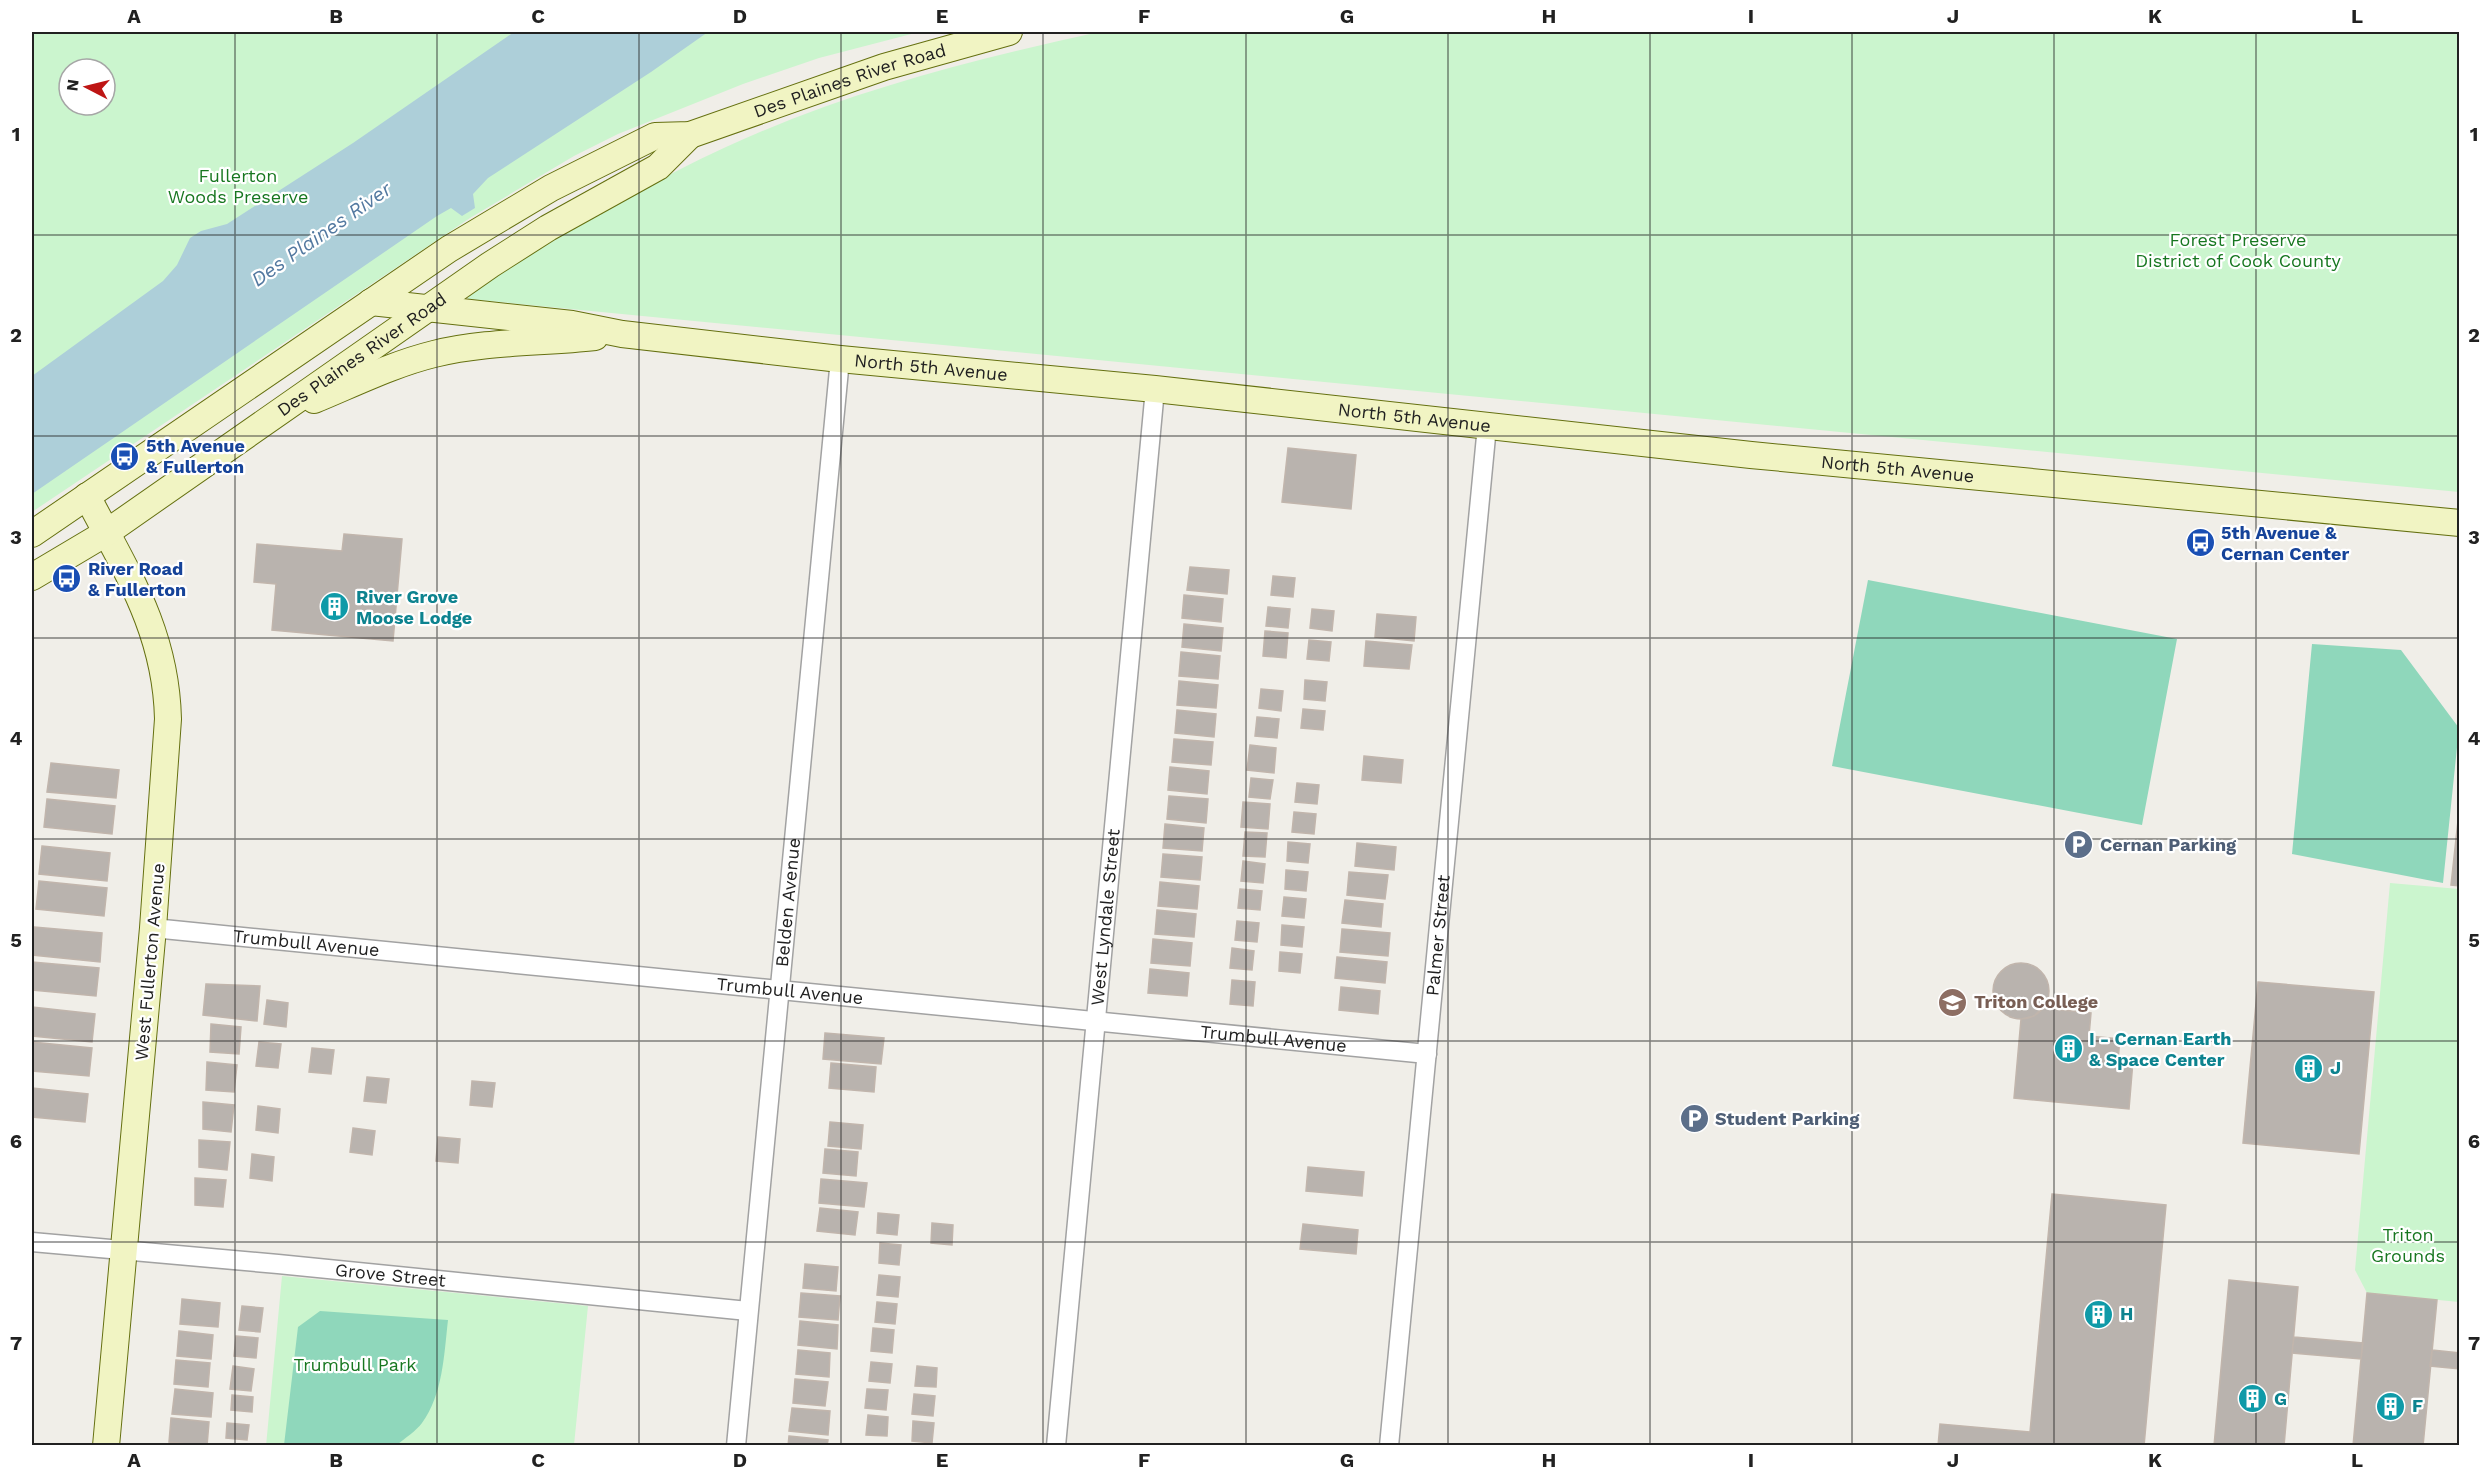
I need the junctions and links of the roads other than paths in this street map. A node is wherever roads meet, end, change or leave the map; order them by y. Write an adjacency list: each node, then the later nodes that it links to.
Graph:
1 (1009, 32): 2 (street, Des Plaines River Road)
2 (690, 135): 3 (street, Des Plaines River Road); 4 (street, Des Plaines River Road)
3 (371, 302): 4 (street, North 5th Avenue); 10 (street, Des Plaines River Road)
4 (428, 308): 5 (street, North 5th Avenue); 8 (street, Des Plaines River Road)
5 (622, 334): 6 (street, North 5th Avenue); 8 (street)
6 (840, 359): 7 (street, North 5th Avenue); 16 (street, Belden Avenue)
7 (1155, 389): 9 (street, North 5th Avenue); 17 (street, West Lyndale Street)
8 (272, 418): 12 (street, Des Plaines River Road)
9 (1487, 426): 11 (street, North 5th Avenue); 18 (street, Palmer Street)
10 (87, 496): 12 (street, West Fullerton Avenue); 13 (street, Des Plaines River Road)
11 (2460, 523)
12 (106, 532): 14 (street, Des Plaines River Road); 15 (street, West Fullerton Avenue)
13 (32, 534)
14 (32, 577)
15 (153, 928): 16 (street, Trumbull Avenue); 20 (street, West Fullerton Avenue)
16 (779, 990): 17 (street, Trumbull Avenue); 21 (street, Belden Avenue)
17 (1096, 1022): 18 (street, Trumbull Avenue); 24 (street, West Lyndale Street)
18 (1427, 1054): 25 (street, Palmer Street)
19 (32, 1242): 20 (street, Grove Street)
20 (124, 1251): 21 (street, Grove Street); 22 (street, West Fullerton Avenue)
21 (748, 1311): 23 (street, Belden Avenue)
22 (106, 1446)
23 (736, 1446)
24 (1056, 1446)
25 (1389, 1446)

